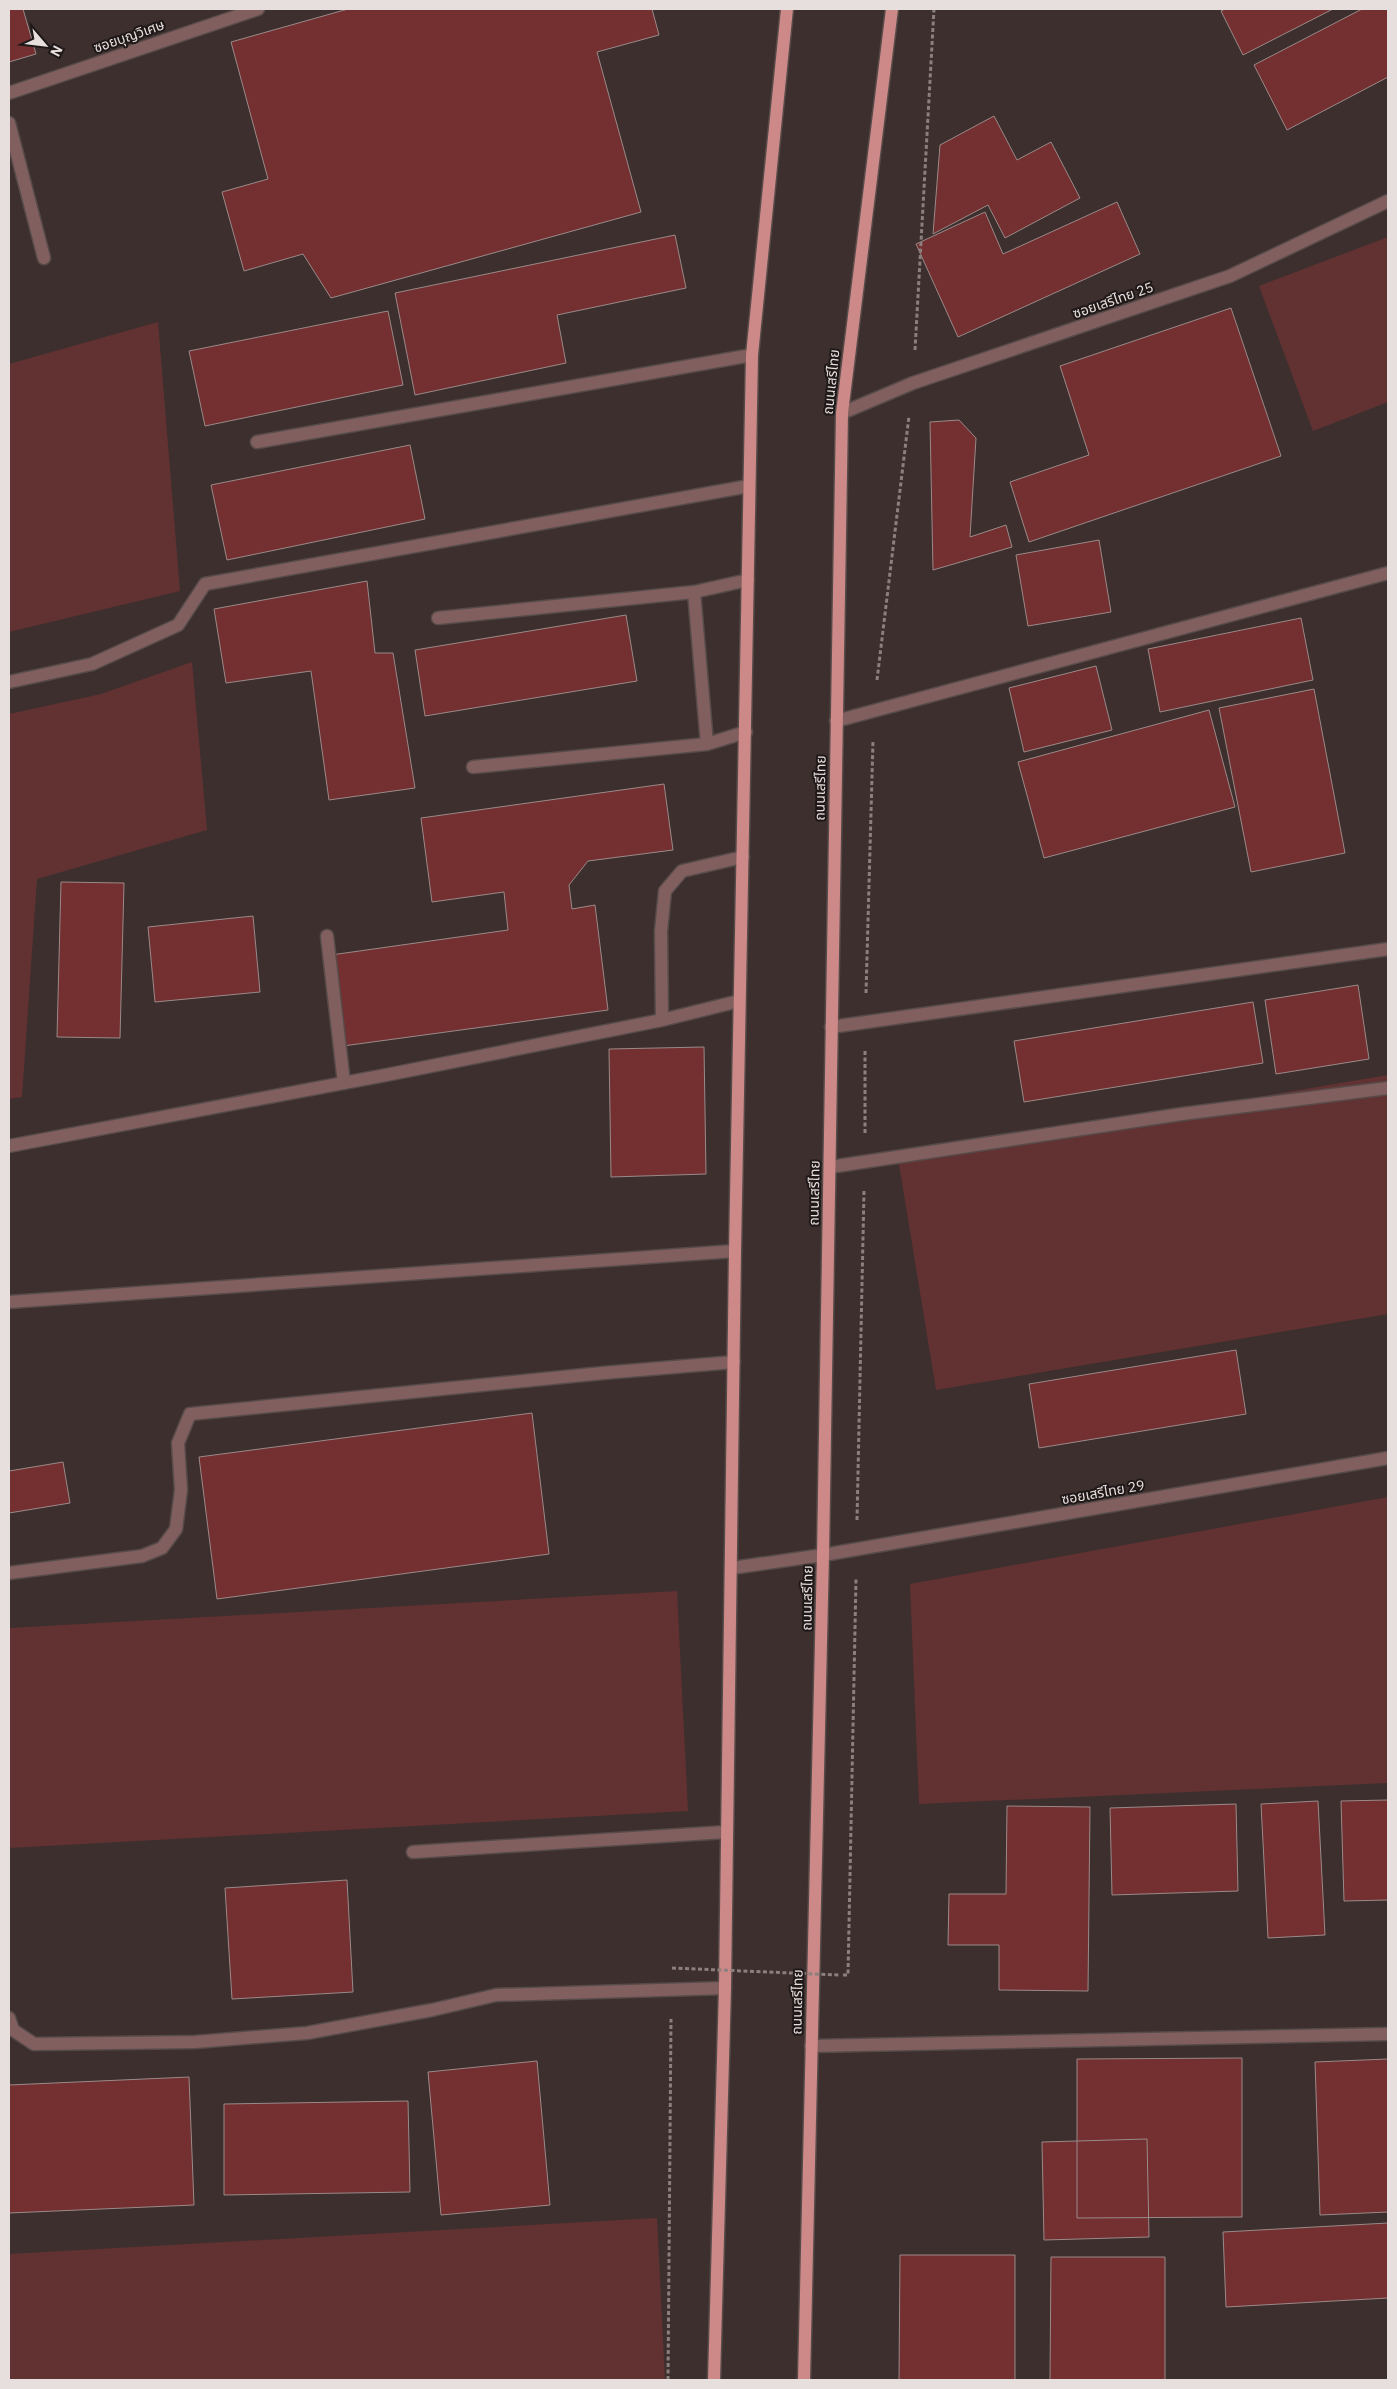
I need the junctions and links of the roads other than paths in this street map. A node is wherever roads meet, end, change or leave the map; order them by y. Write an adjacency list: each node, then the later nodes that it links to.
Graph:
1 (258, 9): 4 (street, ซอยบุญวิเศษ)
2 (787, 9): 8 (main road)
3 (892, 9): 9 (main road, ถนนเสรีไทย)
4 (9, 93)
5 (9, 123): 7 (street)
6 (1388, 201): 9 (street, ซอยเสรีไทย 25)
7 (44, 258)
8 (752, 355): 10 (street); 11 (main road)
9 (842, 413): 17 (main road, ถนนเสรีไทย)
10 (257, 442)
11 (749, 486): 13 (main road); 16 (street)
12 (1388, 573): 17 (street)
13 (748, 580): 14 (street); 18 (main road)
14 (694, 592): 15 (street); 19 (street)
15 (438, 618)
16 (9, 682)
17 (836, 721): 26 (main road, ถนนเสรีไทย)
18 (746, 732): 19 (street); 21 (main road)
19 (708, 744): 20 (street)
20 (473, 767)
21 (743, 857): 24 (main road); 25 (street)
22 (327, 936): 27 (street)
23 (1388, 949): 26 (street)
24 (739, 1001): 25 (street); 31 (main road)
25 (662, 1020): 27 (street)
26 (831, 1027): 30 (main road, ถนนเสรีไทย)
27 (344, 1083): 29 (street)
28 (1388, 1088): 30 (street)
29 (9, 1146)
30 (830, 1167): 35 (main road, ถนนเสรีไทย)
31 (735, 1252): 32 (street); 33 (main road)
32 (9, 1302)
33 (734, 1362): 36 (main road); 37 (street)
34 (1388, 1458): 35 (street, ซอยเสรีไทย 29)
35 (823, 1555): 36 (street, ซอยเสรีไทย 29); 43 (main road, ถนนเสรีไทย)
36 (732, 1568): 38 (main road)
37 (9, 1573)
38 (726, 1832): 39 (street); 40 (main road)
39 (414, 1852)
40 (725, 1988): 41 (street); 44 (main road)
41 (9, 2018)
42 (1388, 2034): 43 (street)
43 (811, 2046): 45 (main road, ถนนเสรีไทย)
44 (714, 2380)
45 (804, 2380)

